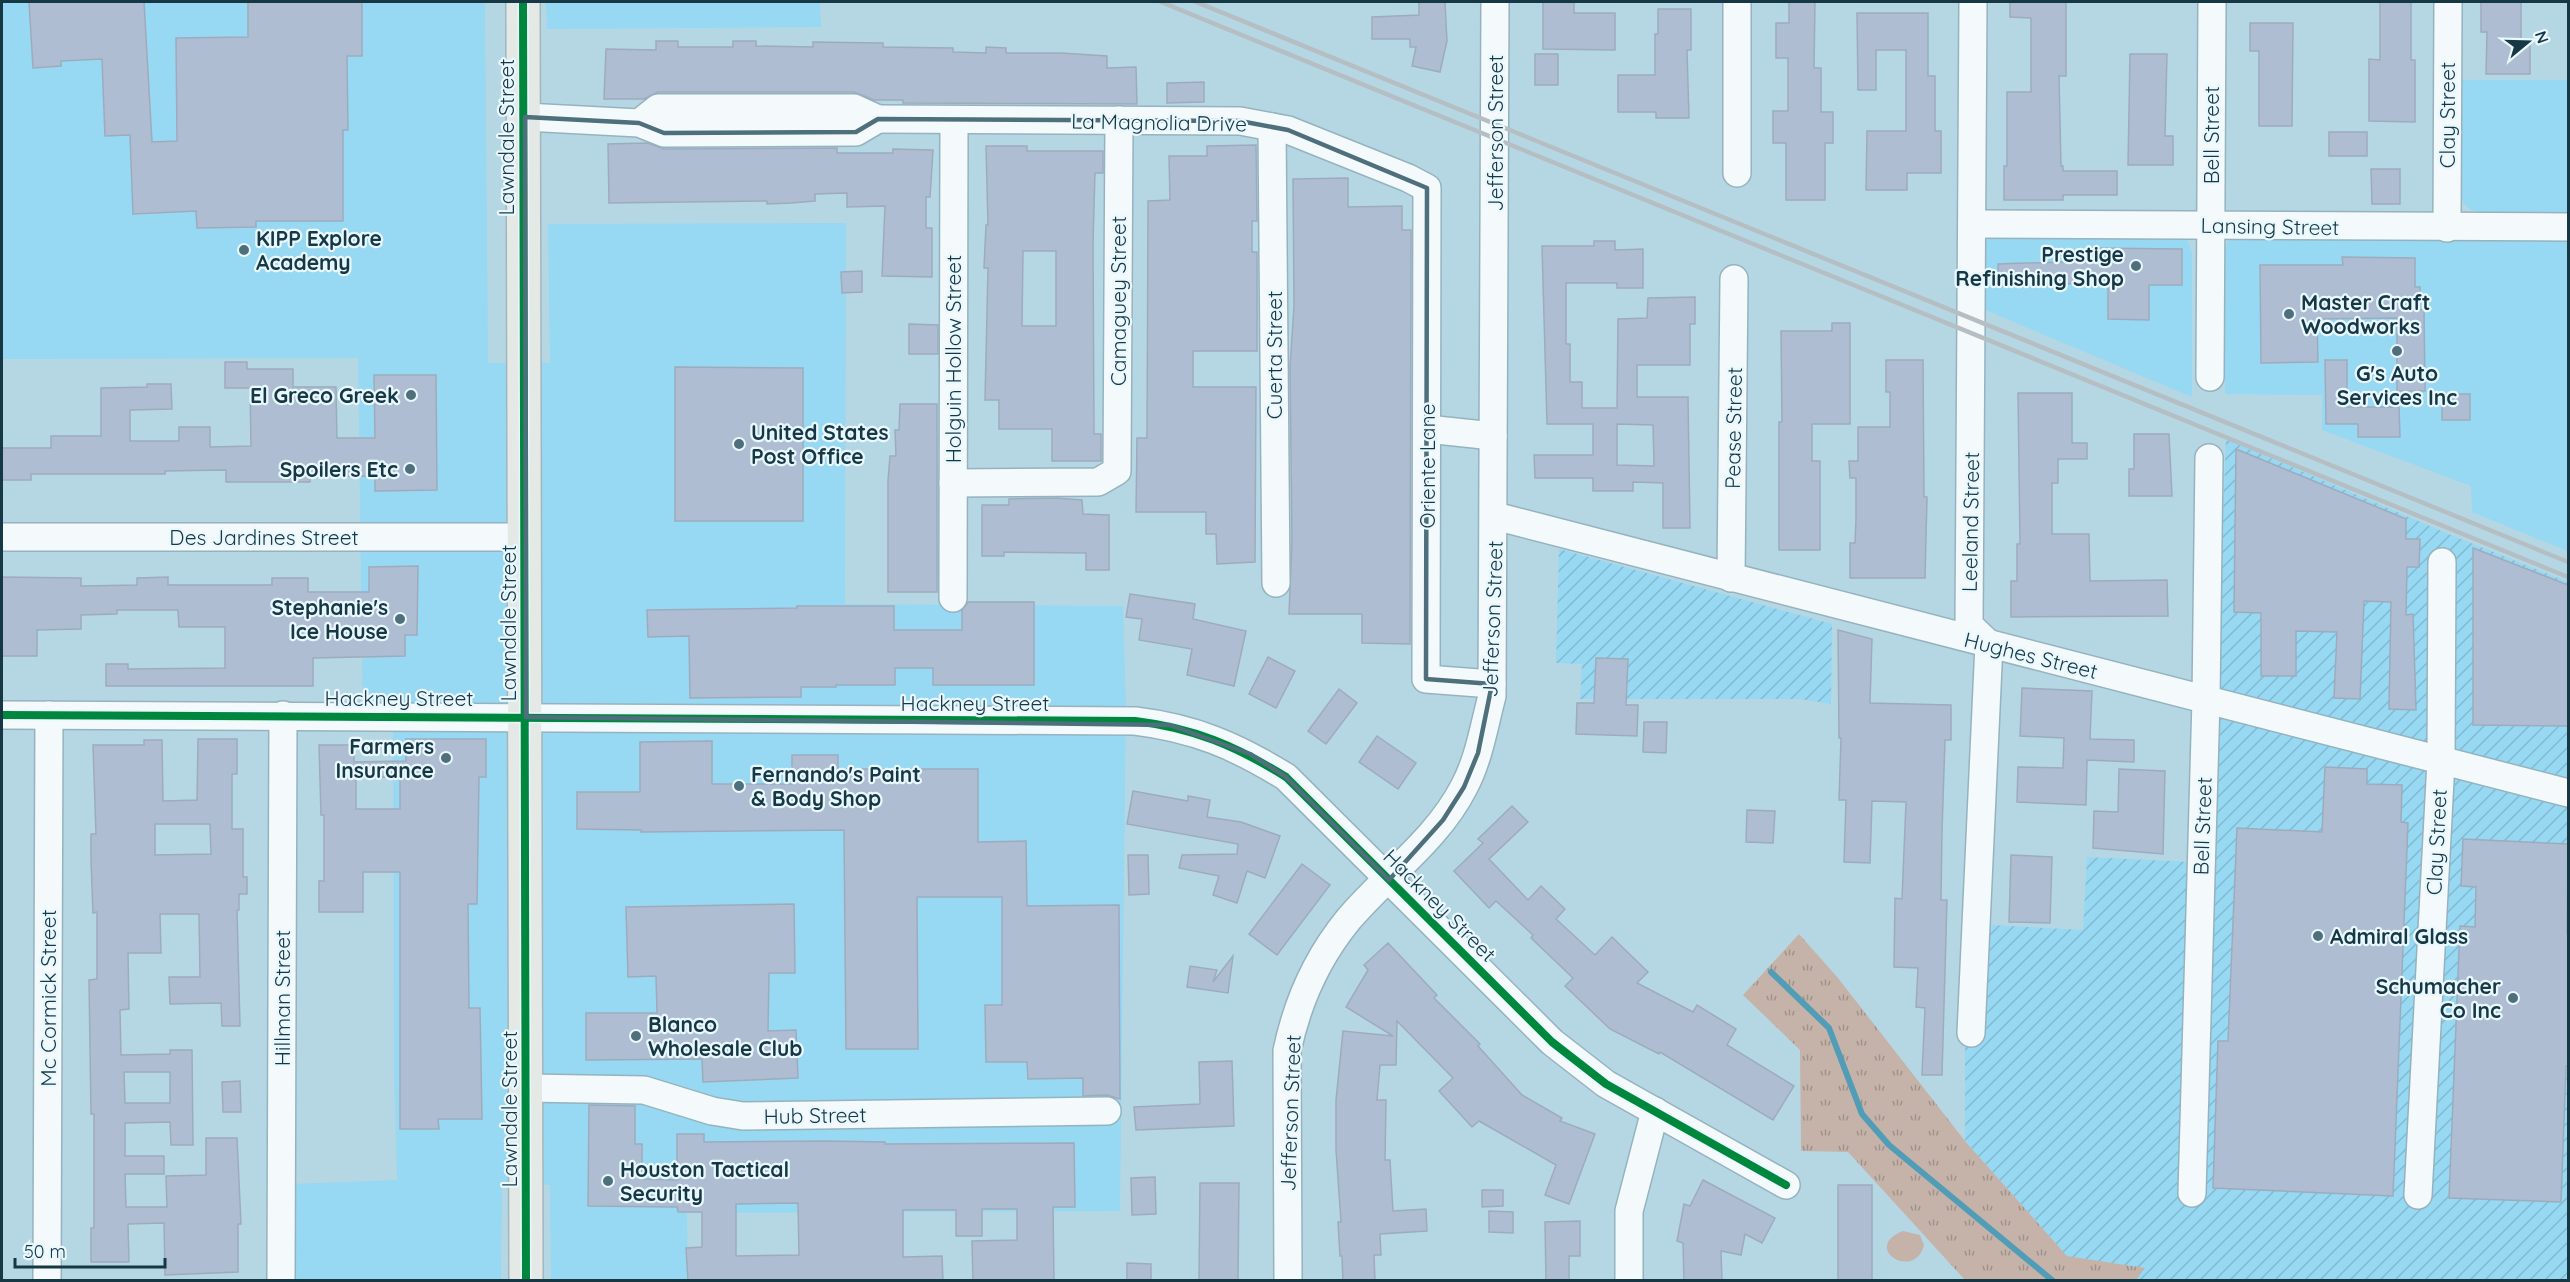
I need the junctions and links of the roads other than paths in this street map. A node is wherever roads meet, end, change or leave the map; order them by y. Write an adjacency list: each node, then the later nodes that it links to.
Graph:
1 (523, 2): 7 (main road, Lawndale Street)
2 (1495, 2): 20 (street, Jefferson Street)
3 (1737, 2): 11 (street)
4 (1973, 2): 13 (street, Leeland Street)
5 (2212, 2): 14 (street, Bell Street)
6 (2448, 2): 16 (street, Clay Street)
7 (525, 117): 8 (street, La Magnolia Drive); 25 (main road, Lawndale Street)
8 (954, 120): 9 (street, La Magnolia Drive); 22 (street, Holguin Hollow Street)
9 (1119, 120): 10 (street, La Magnolia Drive); 22 (street, Camaguey Street)
10 (1272, 127): 12 (street, La Magnolia Drive); 28 (street, Cuerta Street)
11 (1737, 173)
12 (1427, 188): 19 (street, Oriente Lane)
13 (1972, 224): 14 (street, Lansing Street); 30 (street, Leeland Street)
14 (2211, 225): 16 (street, Lansing Street); 18 (street, Bell Street)
15 (2568, 227): 16 (street, Lansing Street)
16 (2446, 228)
17 (1734, 279): 27 (street, Pease Street)
18 (2210, 376)
19 (1427, 429): 20 (street); 31 (street, Oriente Lane)
20 (1493, 436): 23 (street, Jefferson Street)
21 (2209, 458): 32 (street, Bell Street)
22 (953, 483): 29 (street, Holguin Hollow Street)
23 (1495, 516): 27 (street, Hughes Street); 31 (street, Jefferson Street)
24 (2, 537): 25 (street, Des Jardines Street)
25 (526, 537): 36 (main road, Lawndale Street)
26 (2442, 562): 37 (street, Clay Street)
27 (1731, 578): 30 (street, Hughes Street)
28 (1276, 583)
29 (953, 598)
30 (1989, 644): 32 (street, Hughes Street); 40 (street)
31 (1492, 684): 39 (street, Jefferson Street)
32 (2206, 700): 37 (street, Hughes Street); 45 (street, Bell Street)
33 (2, 715): 34 (street, Hackney Street)
34 (49, 715): 35 (street, Hackney Street); 47 (street, Mc Cormick Street)
35 (283, 715): 36 (street, Hackney Street); 48 (street, Hillman Street)
36 (526, 717): 39 (street, Hackney Street); 41 (main road, Lawndale Street)
37 (2441, 761): 38 (street, Hughes Street); 46 (street, Clay Street)
38 (2568, 793)
39 (1389, 880): 43 (street, Hackney Street); 50 (street, Jefferson Street)
40 (1971, 1033)
41 (527, 1088): 42 (street, Hub Street); 49 (main road, Lawndale Street)
42 (1107, 1111)
43 (1655, 1111): 44 (street, Hackney Street); 51 (street)
44 (1786, 1185)
45 (2192, 1193)
46 (2418, 1195)
47 (47, 1281)
48 (280, 1281)
49 (526, 1281)
50 (1288, 1281)
51 (1629, 1281)

